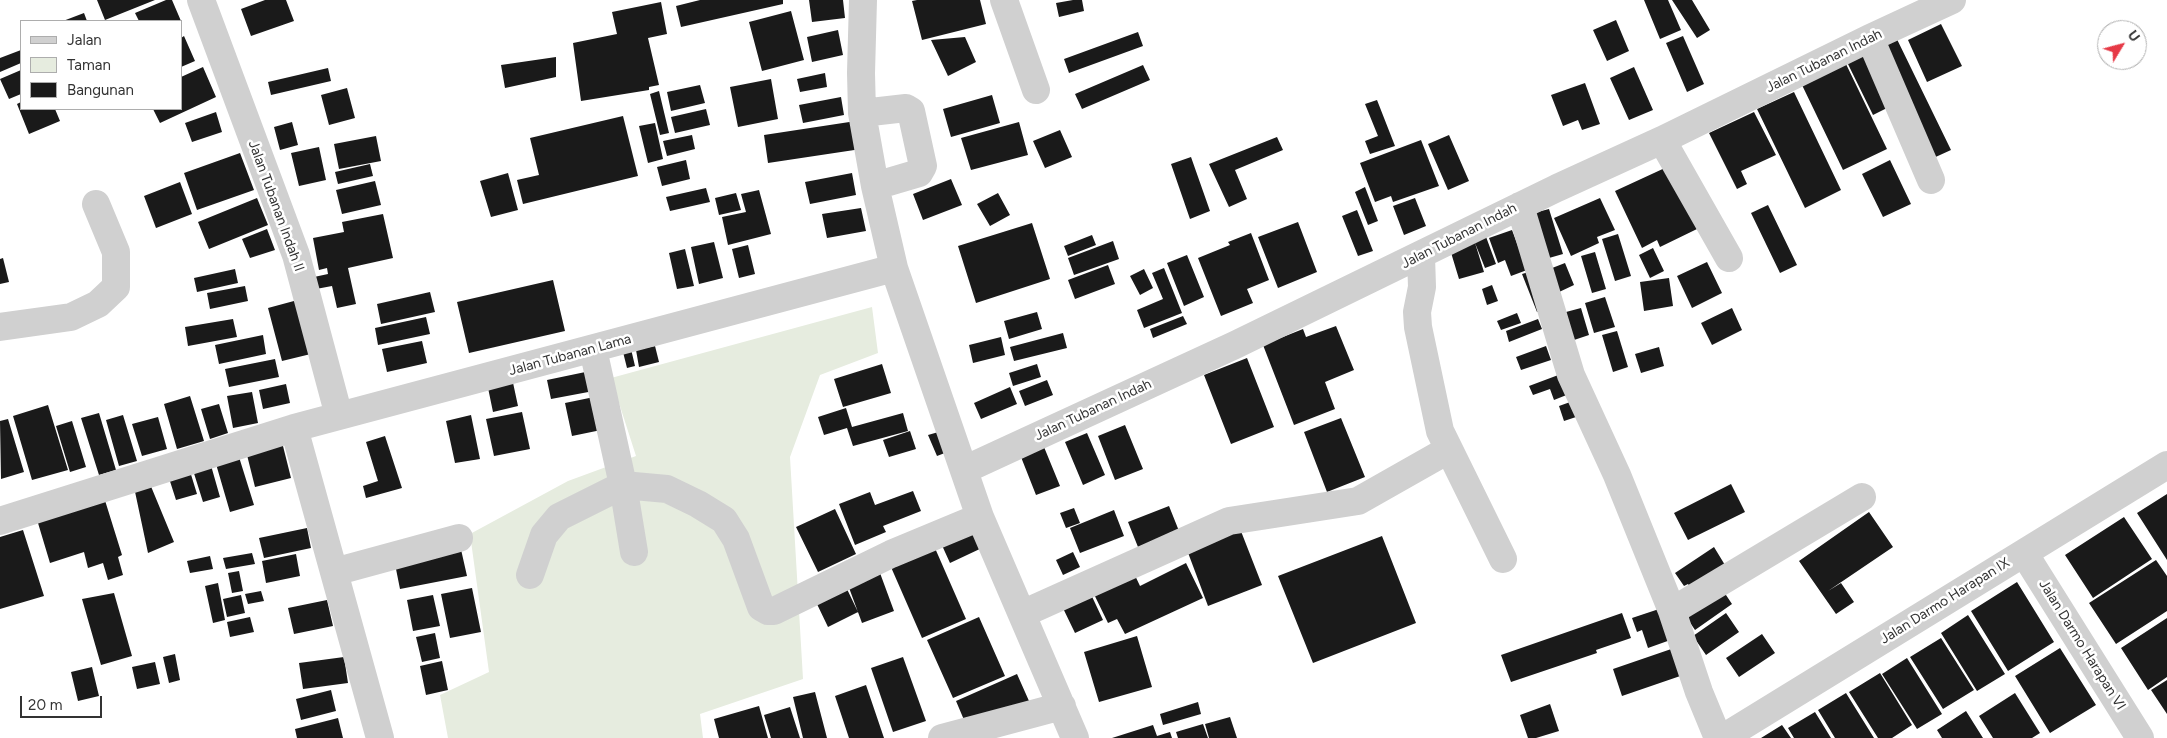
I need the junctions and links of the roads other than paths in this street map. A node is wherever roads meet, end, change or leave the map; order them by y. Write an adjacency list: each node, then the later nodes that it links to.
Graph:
1 (201, 0): 18 (street, Jalan Tubanan Indah II)
2 (863, 0): 7 (street)
3 (1004, 0): 6 (street)
4 (1952, 0): 5 (street, Jalan Tubanan Indah)
5 (1870, 38): 8 (street, Jalan Tubanan Indah); 9 (street)
6 (1036, 90)
7 (862, 113): 10 (street); 10 (street)
8 (1662, 140): 12 (street, Jalan Tubanan Indah); 14 (street)
9 (1931, 180)
10 (875, 186): 15 (street)
11 (96, 204): 16 (street)
12 (1520, 206): 13 (street, Jalan Tubanan Indah); 33 (street)
13 (1421, 256): 20 (street); 22 (street, Jalan Tubanan Indah)
14 (1729, 258)
15 (894, 268): 17 (street, Jalan Tubanan Lama); 22 (street)
16 (0, 327)
17 (593, 349): 18 (street, Jalan Tubanan Lama); 23 (street)
18 (339, 416): 19 (street, Jalan Tubanan Lama)
19 (294, 428): 26 (street); 31 (street)
20 (1448, 450): 30 (street); 34 (street)
21 (2167, 465): 29 (street, Jalan Darmo Harapan IX)
22 (964, 470): 25 (street)
23 (623, 485): 25 (street); 28 (street); 32 (street)
24 (1862, 497): 33 (street)
25 (980, 517): 34 (street)
26 (0, 521)
27 (459, 538): 31 (street)
28 (634, 552)
29 (2024, 552): 36 (street, Jalan Darmo Harapan VI); 41 (street, Jalan Darmo Harapan IX)
30 (1503, 559)
31 (334, 572): 37 (street)
32 (530, 575)
33 (1672, 610): 40 (street)
34 (1022, 614): 35 (street)
35 (1062, 706): 38 (street); 39 (street)
36 (2130, 734)
37 (380, 738)
38 (942, 738)
39 (1075, 738)
40 (1718, 738)
41 (1723, 738)

